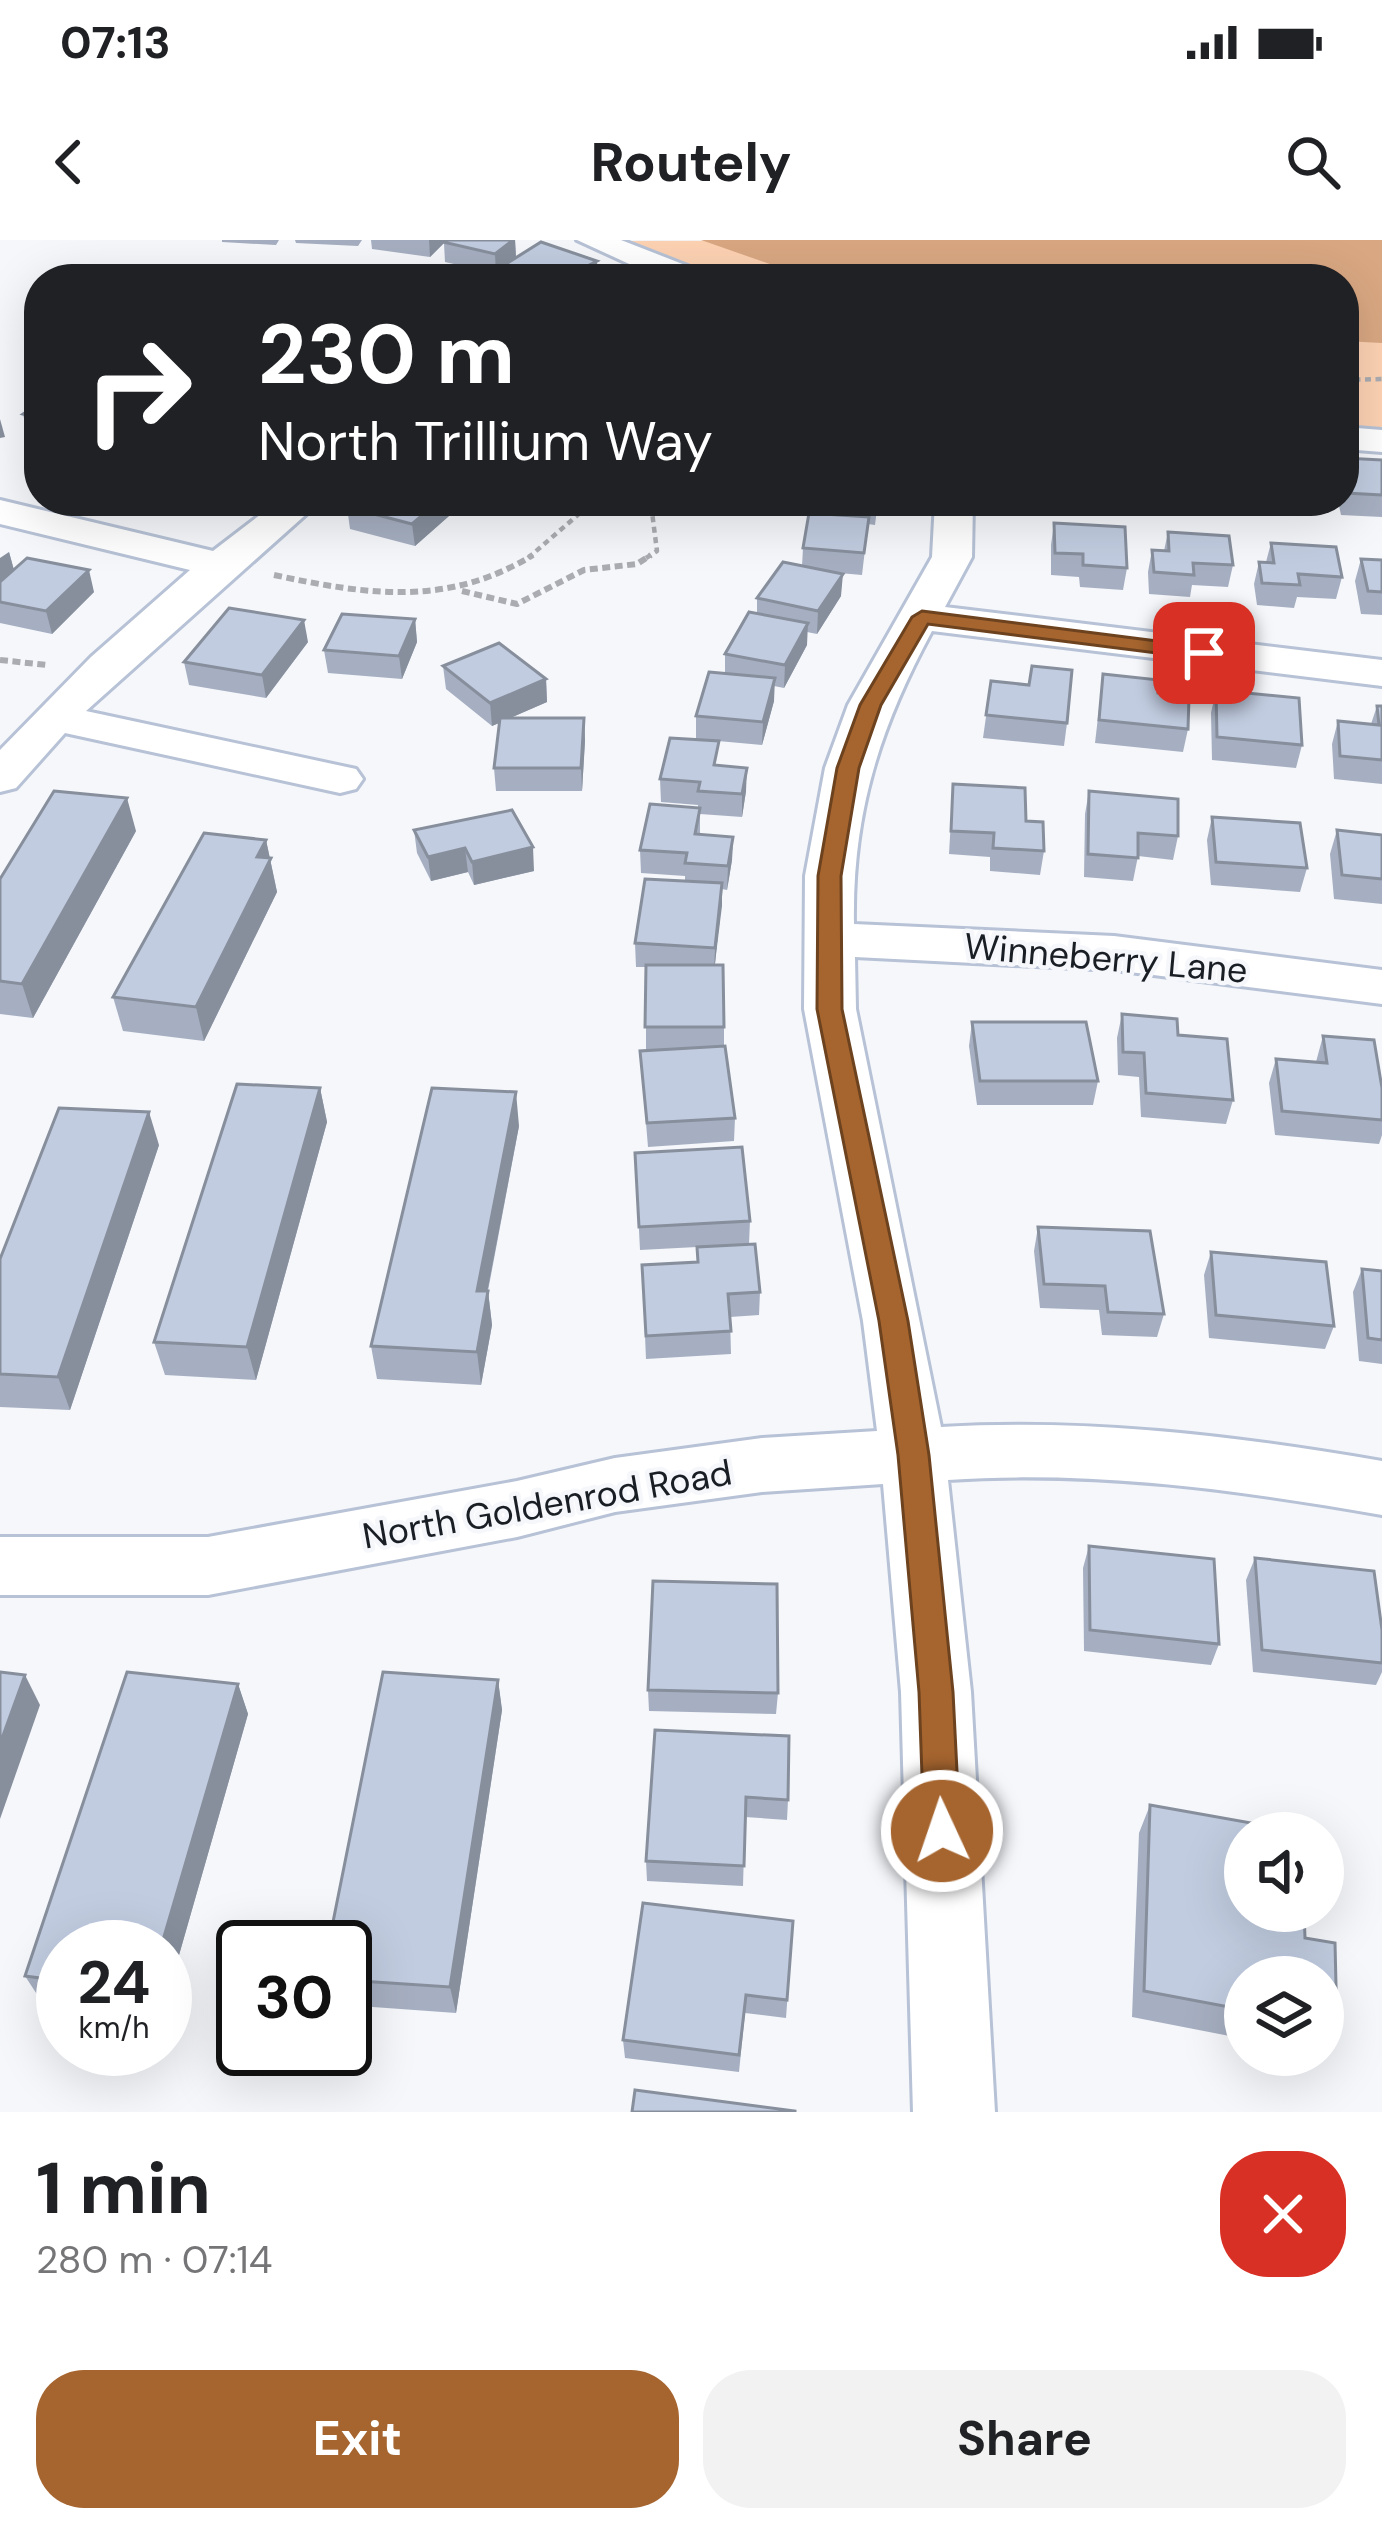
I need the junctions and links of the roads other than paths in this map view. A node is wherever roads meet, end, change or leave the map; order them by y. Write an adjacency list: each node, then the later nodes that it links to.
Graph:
1 (593, 240): 2 (street)
2 (653, 264)
3 (0, 512): 6 (street)
4 (283, 516): 6 (street)
5 (953, 516): 7 (street)
6 (219, 565): 9 (street)
7 (922, 617): 8 (street); 12 (street)
8 (1382, 673)
9 (56, 718): 10 (street); 11 (street)
10 (0, 778)
11 (340, 778)
12 (830, 939): 13 (street, Winneberry Lane); 14 (street)
13 (1382, 987)
14 (913, 1455): 15 (street, North Goldenrod Road); 16 (street, North Goldenrod Road); 17 (street)
15 (1382, 1488)
16 (0, 1566)
17 (954, 2112)

